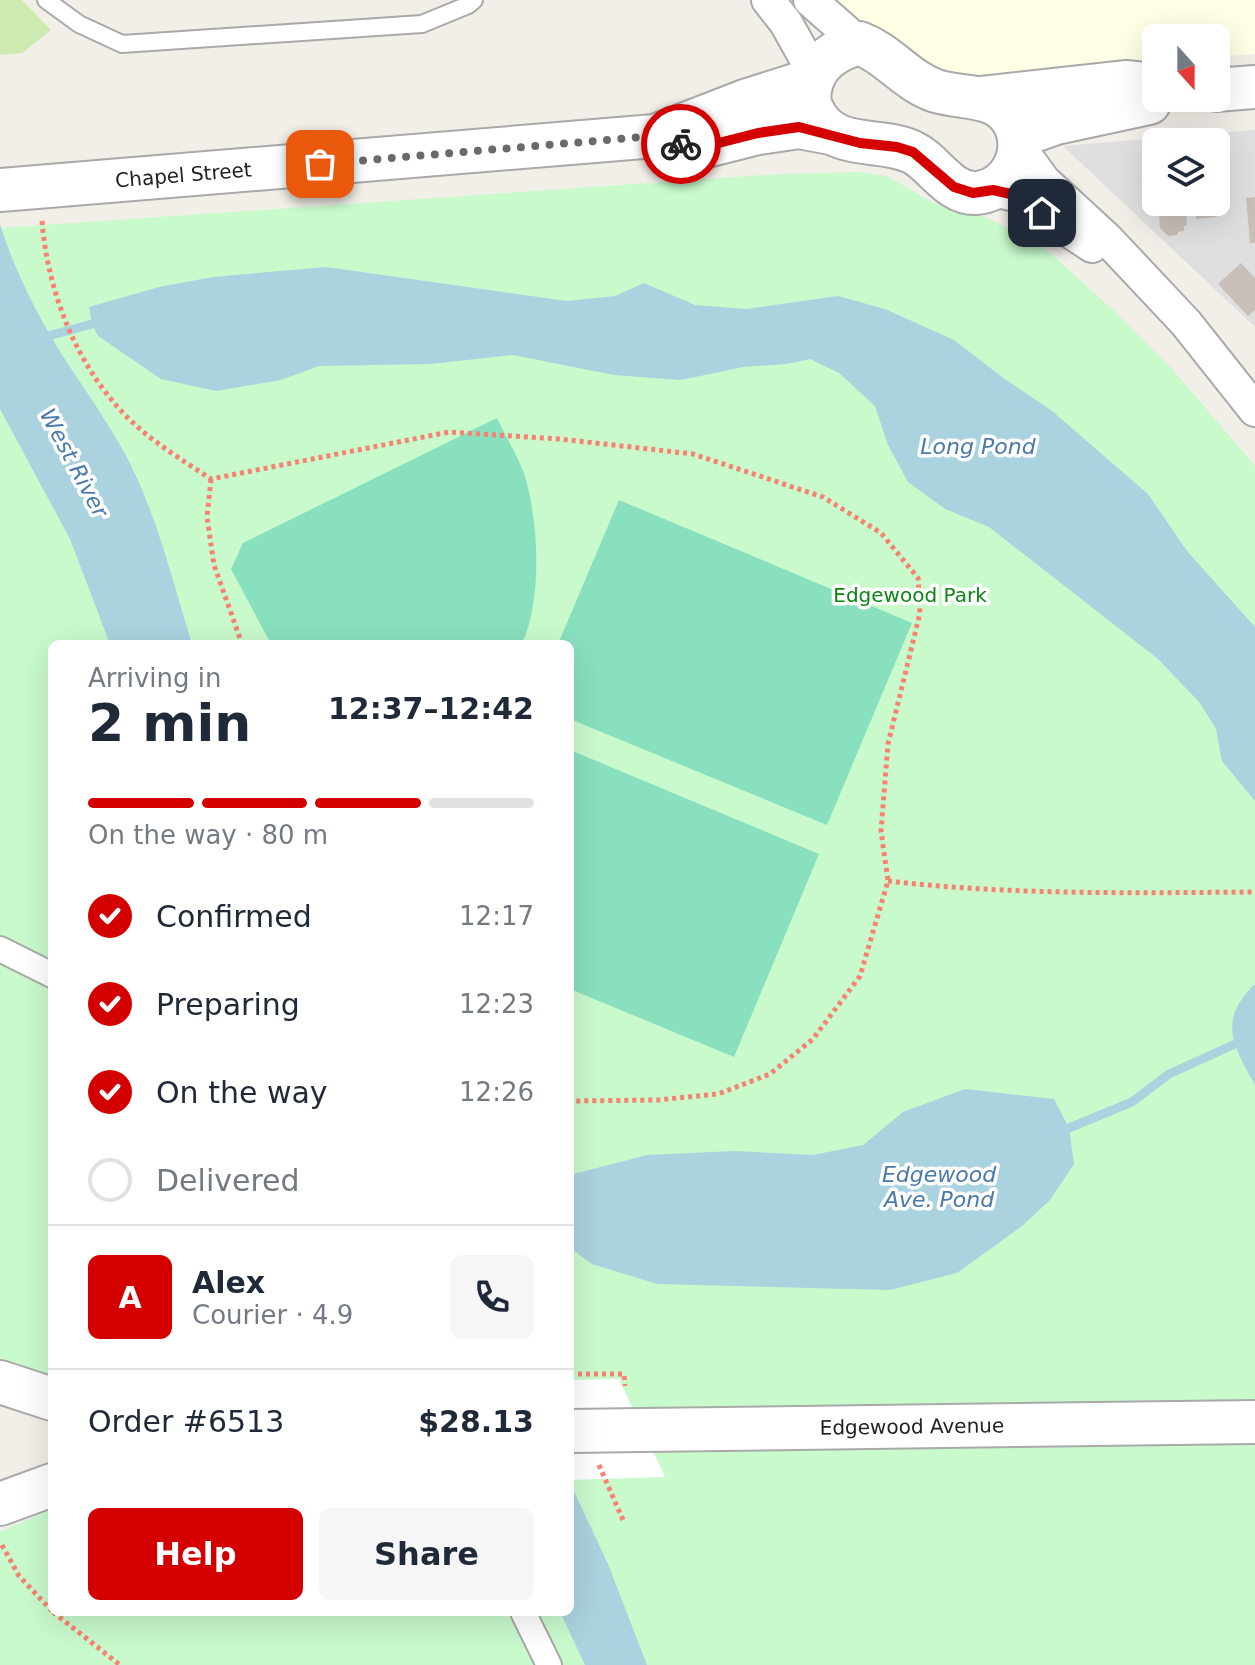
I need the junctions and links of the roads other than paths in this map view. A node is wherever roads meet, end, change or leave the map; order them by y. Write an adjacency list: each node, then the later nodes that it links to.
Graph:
1 (46, 0): 2 (lane)
2 (474, 0)
3 (768, 0): 6 (street)
4 (810, 0): 5 (street)
5 (859, 43): 6 (street); 10 (street)
6 (813, 78): 12 (street); 13 (street, Chapel Street)
7 (1142, 84): 10 (street)
8 (1255, 87): 9 (street)
9 (1230, 89)
10 (980, 98): 14 (street)
11 (1142, 105): 14 (street)
12 (831, 133): 13 (street, Chapel Street); 15 (street, Chapel Street)
13 (655, 136): 16 (street, Chapel Street)
14 (1020, 142): 15 (street); 17 (street)
15 (993, 190): 17 (street)
16 (19, 199)
17 (1136, 272): 18 (street)
18 (1255, 410)
19 (0, 949): 20 (street)
20 (48, 973)
21 (0, 1382): 22 (street)
22 (48, 1398)
23 (1255, 1422): 24 (street, Edgewood Avenue, bridge)
24 (574, 1431)
25 (48, 1495): 26 (street)
26 (0, 1504)
27 (525, 1616): 28 (street)
28 (549, 1665)

